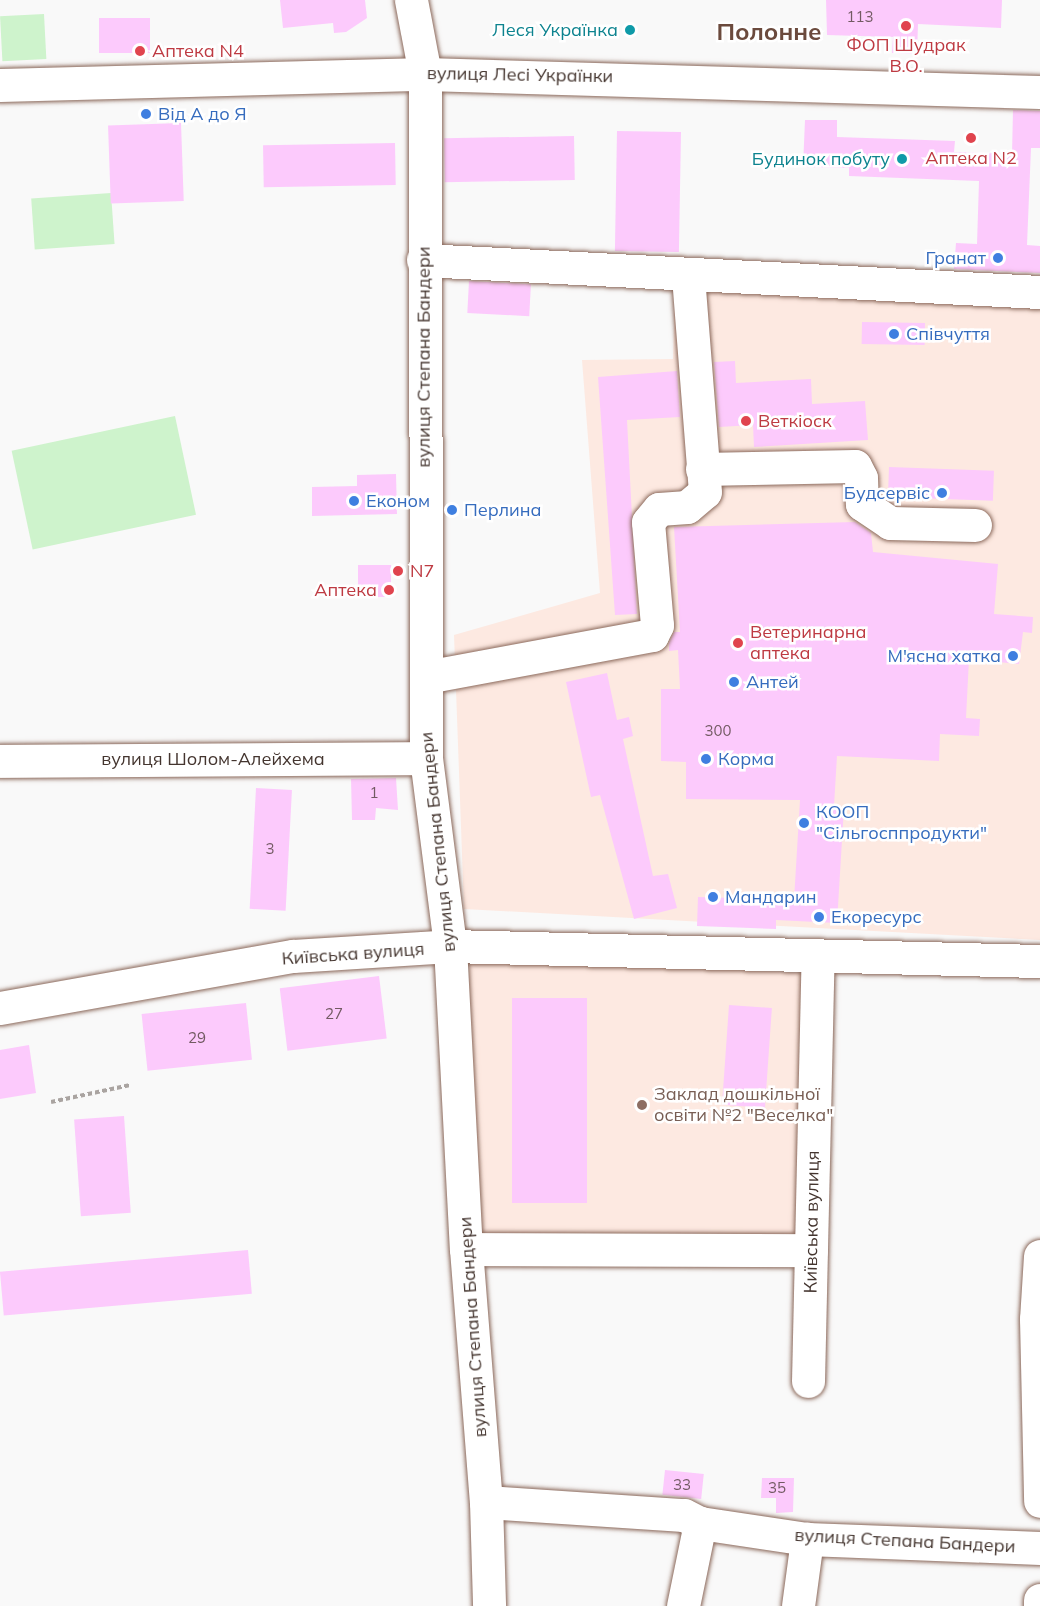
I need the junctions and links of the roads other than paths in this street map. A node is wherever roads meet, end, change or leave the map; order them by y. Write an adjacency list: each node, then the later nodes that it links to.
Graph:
1 (411, 0): 2 (street, вулиця Степана Бандери)
2 (425, 74): 3 (street, вулиця Лесі Українки); 4 (street, вулиця Лесі Українки); 5 (street, вулиця Степана Бандери)
3 (0, 85)
4 (1040, 92)
5 (423, 260): 6 (street); 10 (street, вулиця Степана Бандери)
6 (688, 275): 7 (street); 8 (street)
7 (1040, 292)
8 (702, 469): 9 (street); 10 (street)
9 (975, 525)
10 (426, 677): 11 (street, вулиця Степана Бандери)
11 (426, 758): 12 (street, вулиця Шолом-Алейхема); 13 (street, вулиця Степана Бандери)
12 (0, 761)
13 (450, 946): 14 (street, Київська вулиця); 16 (street, Київська вулиця); 17 (street, вулиця Степана Бандери)
14 (818, 956): 15 (street, Київська вулиця); 18 (street, Київська вулиця)
15 (1040, 961)
16 (0, 1008)
17 (466, 1249): 18 (street); 22 (street, вулиця Степана Бандери)
18 (811, 1250): 20 (street, Київська вулиця)
19 (1040, 1256): 21 (street)
20 (808, 1381)
21 (1040, 1501)
22 (486, 1502): 23 (street, вулиця Степана Бандери); 27 (street, вулиця Степана Бандери)
23 (700, 1523): 24 (street, вулиця Степана Бандери); 28 (street)
24 (807, 1539): 25 (street, вулиця Степана Бандери); 29 (street)
25 (1040, 1548)
26 (1040, 1600): 30 (street)
27 (489, 1606)
28 (683, 1606)
29 (798, 1606)
30 (1040, 1606)

